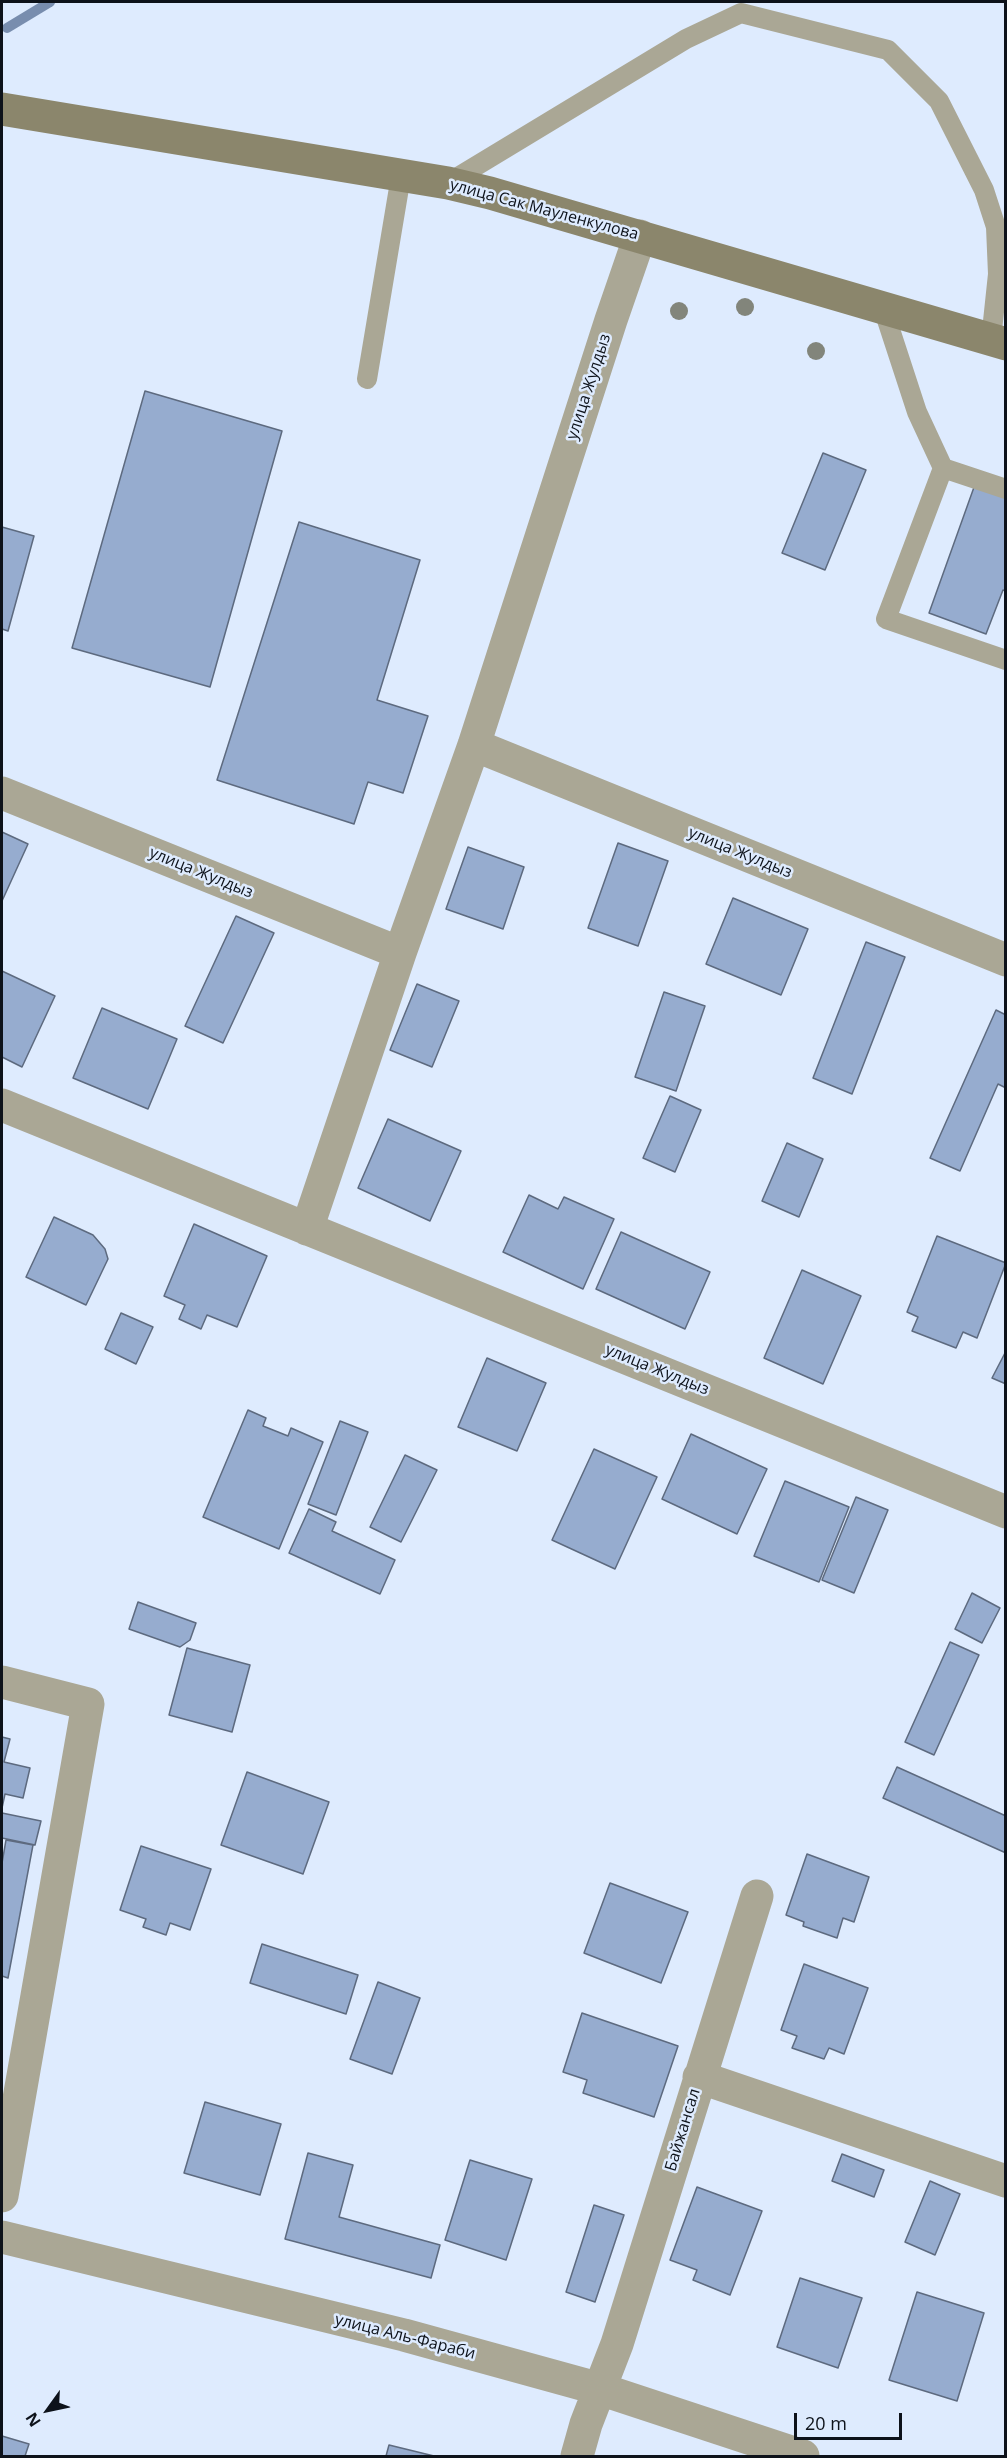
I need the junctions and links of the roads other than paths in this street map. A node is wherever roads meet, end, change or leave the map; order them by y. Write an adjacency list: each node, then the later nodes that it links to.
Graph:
1 (2, 109): 2 (main road, улица Сак Мауленкулова)
2 (401, 176): 3 (main road, улица Сак Мауленкулова); 7 (lane)
3 (448, 183): 4 (main road, улица Сак Мауленкулова); 6 (lane)
4 (640, 236): 5 (main road, улица Сак Мауленкулова); 11 (street, улица Жулдыз)
5 (883, 308): 6 (main road, улица Сак Мауленкулова); 8 (lane)
6 (998, 342)
7 (367, 380)
8 (943, 468): 9 (lane); 10 (lane)
9 (1005, 489)
10 (1005, 660)
11 (474, 746): 13 (street, улица Жулдыз); 14 (street, улица Жулдыз)
12 (2, 793): 13 (street, улица Жулдыз)
13 (400, 953): 16 (street, улица Жулдыз)
14 (1005, 960)
15 (2, 1105): 16 (street, улица Жулдыз)
16 (307, 1229): 17 (street, улица Жулдыз)
17 (1005, 1512)
18 (2, 1682): 22 (street)
19 (757, 1896): 20 (street)
20 (699, 2077): 21 (street, Байжансал); 24 (street, Байжансал)
21 (1005, 2181)
22 (2, 2196)
23 (2, 2237): 24 (street, улица Аль-Фараби)
24 (600, 2389): 25 (street, Байжансал); 26 (street, улица Аль-Фараби)
25 (577, 2457)
26 (803, 2457)

